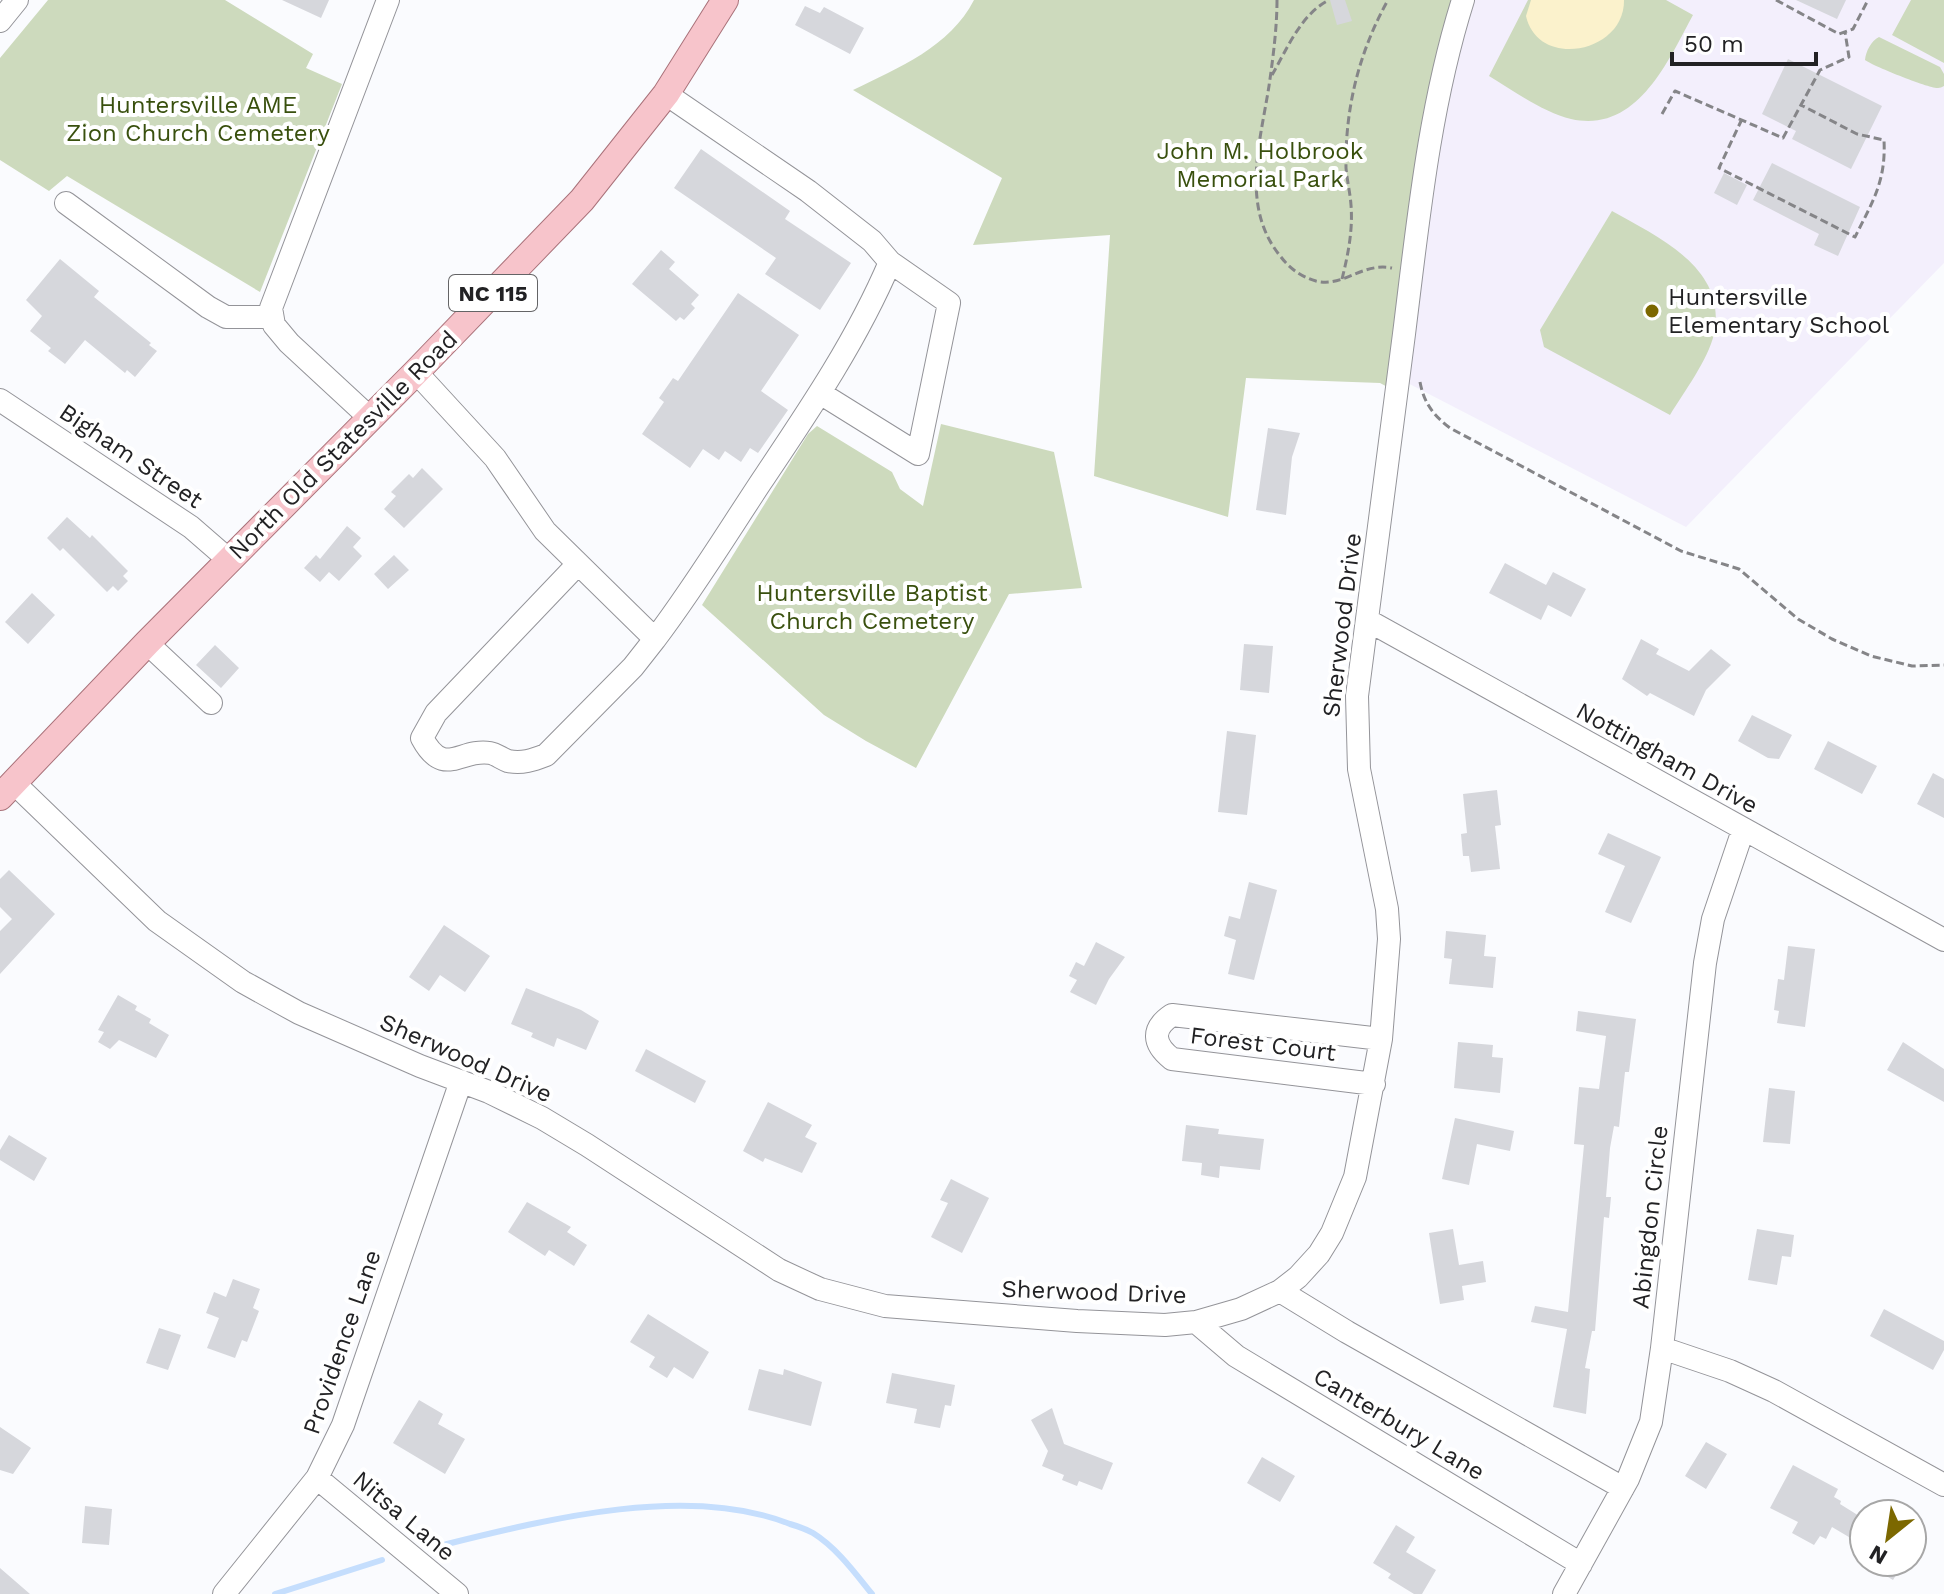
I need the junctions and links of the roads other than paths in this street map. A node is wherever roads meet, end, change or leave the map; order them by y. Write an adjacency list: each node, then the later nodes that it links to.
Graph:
1 (17, 0): 5 (street)
2 (388, 0): 9 (street)
3 (725, 0): 6 (main road, North Old Statesville Road / NC 115)
4 (1463, 0): 16 (street, Sherwood Drive)
5 (0, 21)
6 (666, 94): 8 (street); 10 (main road, North Old Statesville Road / NC 115)
7 (66, 203): 9 (street)
8 (890, 262): 11 (street); 11 (street)
9 (272, 317): 13 (street)
10 (416, 372): 13 (main road, North Old Statesville Road / NC 115); 15 (street)
11 (820, 393): 17 (street)
12 (0, 400): 14 (street, Bigham Street)
13 (370, 418): 14 (main road, North Old Statesville Road / NC 115)
14 (229, 560): 18 (main road, North Old Statesville Road / NC 115)
15 (577, 565): 17 (street); 17 (street)
16 (1367, 620): 21 (street, Nottingham Drive); 23 (street, Sherwood Drive)
17 (655, 639)
18 (147, 643): 19 (street); 20 (main road, North Old Statesville Road / NC 115)
19 (211, 703)
20 (7, 790): 24 (street, Sherwood Drive)
21 (1743, 830): 22 (street, Nottingham Drive); 28 (street, Abingdon Circle)
22 (1944, 940)
23 (1381, 1039): 25 (street, Sherwood Drive); 25 (street, Forest Court)
24 (461, 1081): 27 (street, Sherwood Drive); 29 (street, Providence Lane)
25 (1374, 1084): 26 (street, Sherwood Drive)
26 (1280, 1291): 27 (street, Sherwood Drive); 31 (street)
27 (1196, 1322): 32 (street, Canterbury Lane)
28 (1662, 1348): 30 (street); 31 (street, Abingdon Circle)
29 (317, 1478): 33 (street, Providence Lane); 34 (street, Nitsa Lane)
30 (1944, 1485)
31 (1623, 1488): 32 (street, Abingdon Circle)
32 (1581, 1564): 35 (street, Abingdon Circle)
33 (224, 1594)
34 (457, 1594)
35 (1564, 1594)

